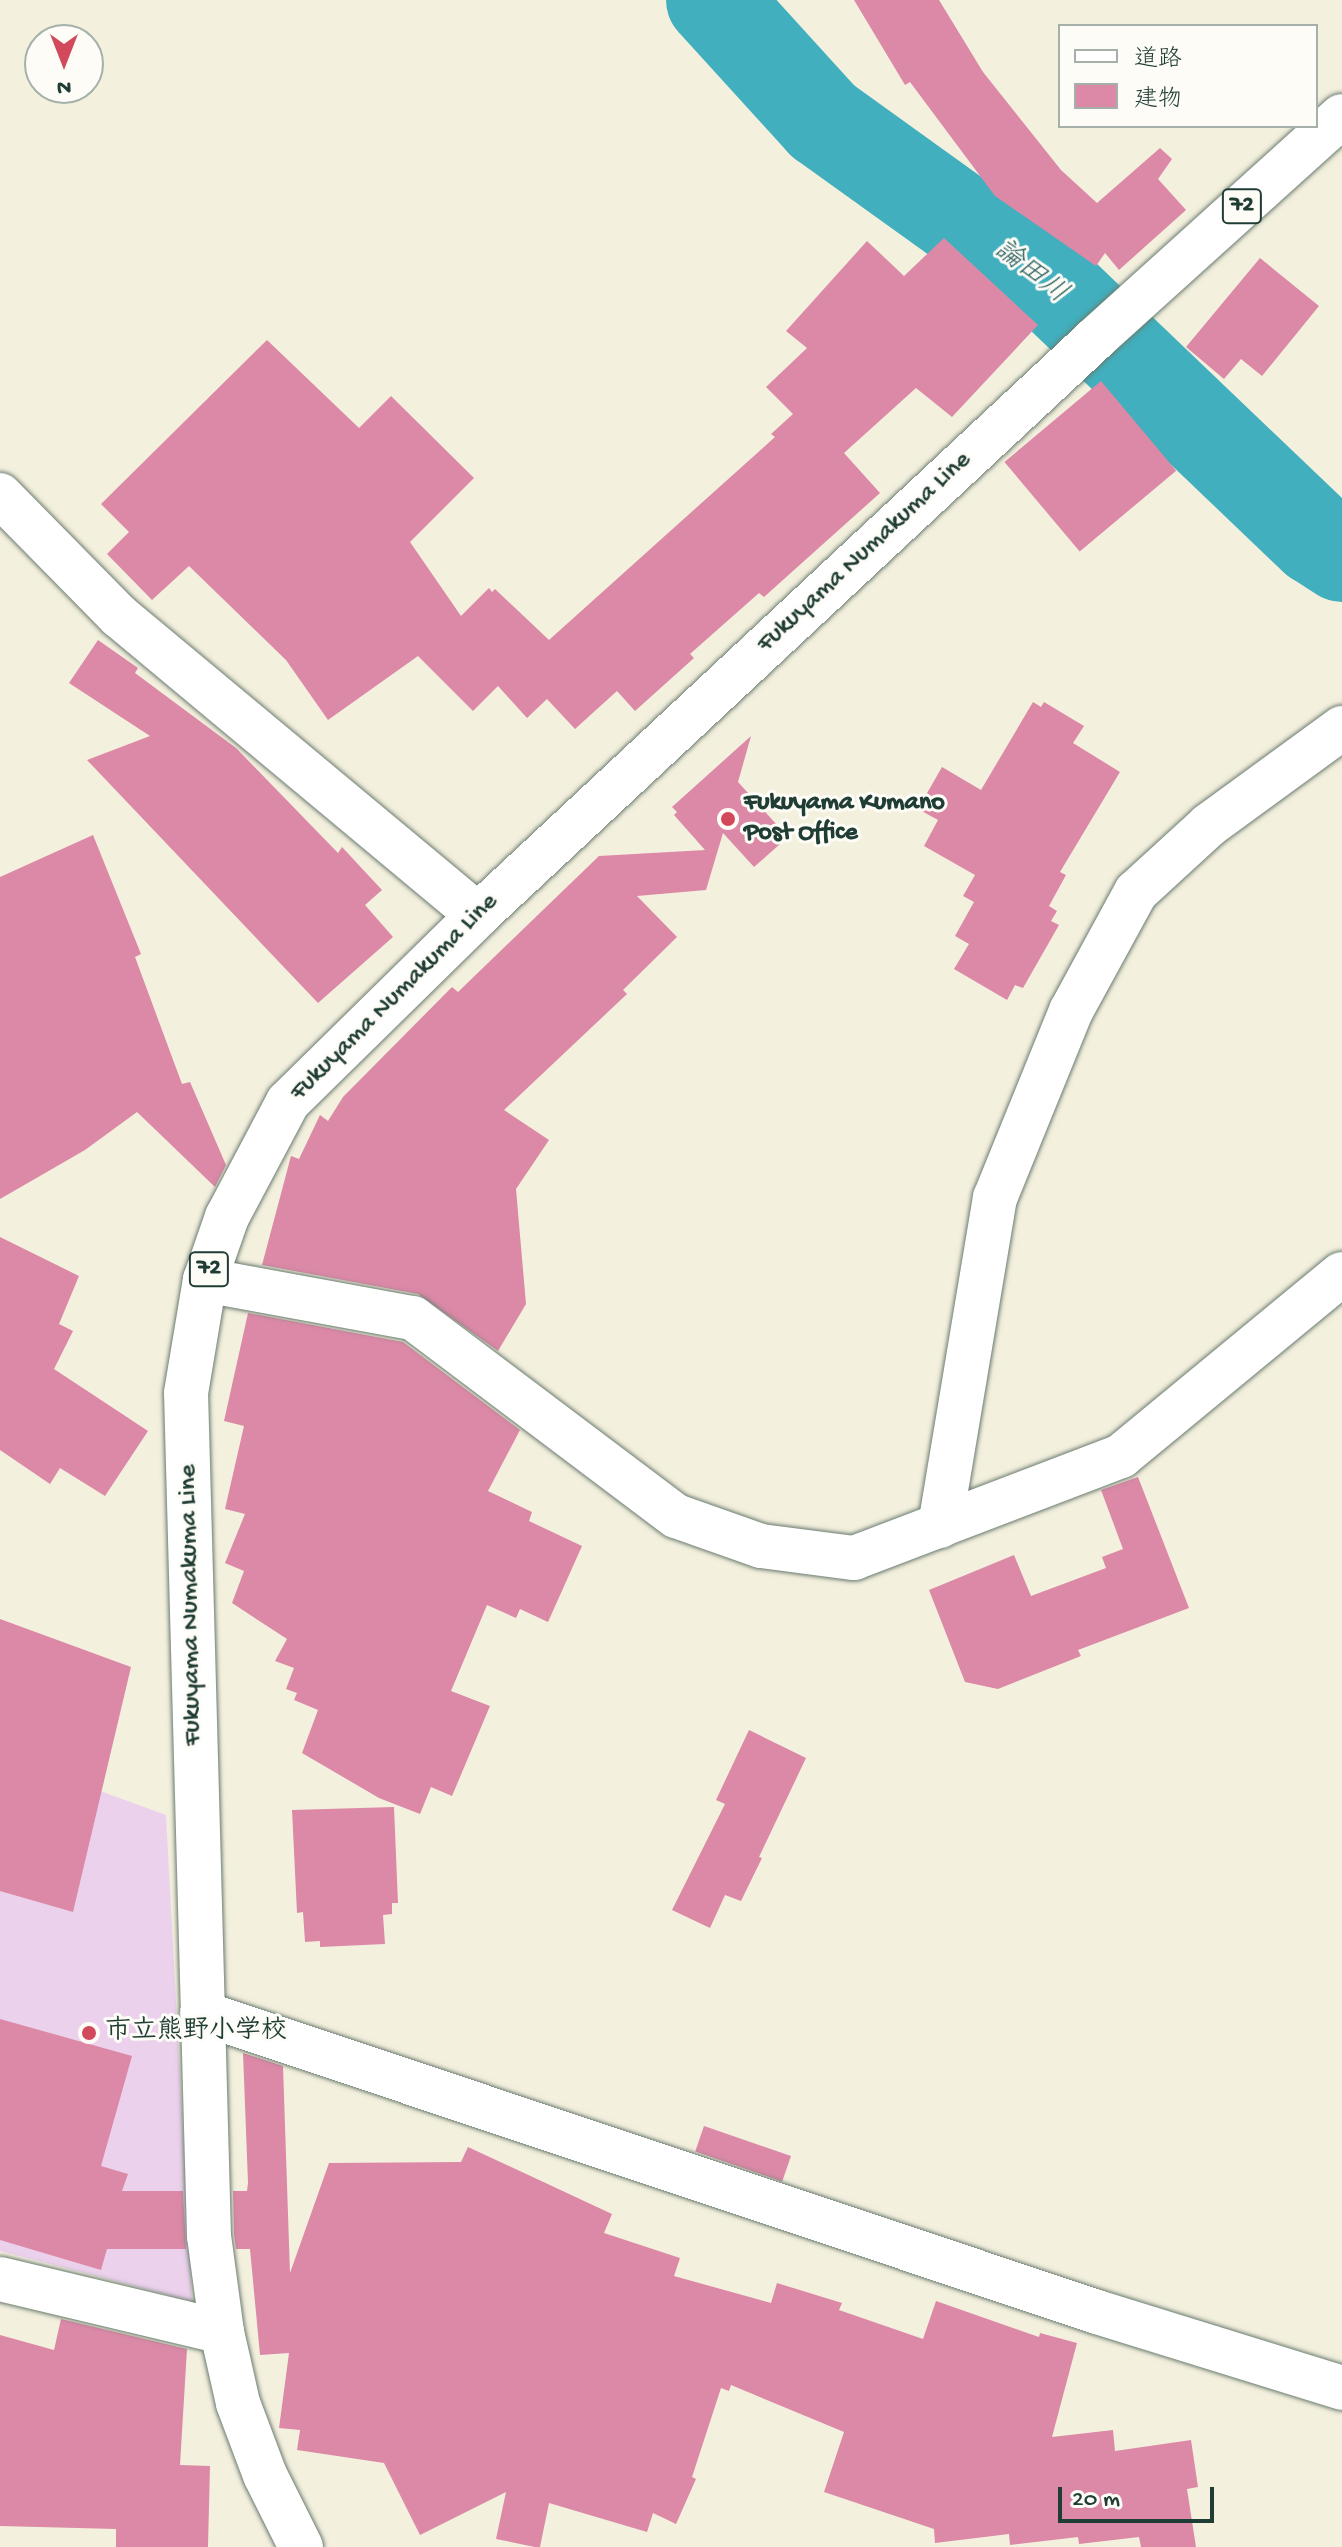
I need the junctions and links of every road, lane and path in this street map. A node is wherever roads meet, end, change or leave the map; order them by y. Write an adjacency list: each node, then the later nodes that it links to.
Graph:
1 (1342, 116): 4 (street, Fukuyama Numakuma Line / 72)
2 (0, 495): 4 (street)
3 (1342, 728): 7 (street)
4 (478, 915): 6 (street, Fukuyama Numakuma Line / 72)
5 (1342, 1274): 7 (street)
6 (205, 1280): 7 (street); 8 (street, Fukuyama Numakuma Line / 72)
7 (940, 1526)
8 (202, 2013): 10 (street, Fukuyama Numakuma Line / 72); 11 (street)
9 (0, 2279): 10 (street)
10 (222, 2332): 12 (street, Fukuyama Numakuma Line / 72)
11 (1342, 2388)
12 (301, 2547)

